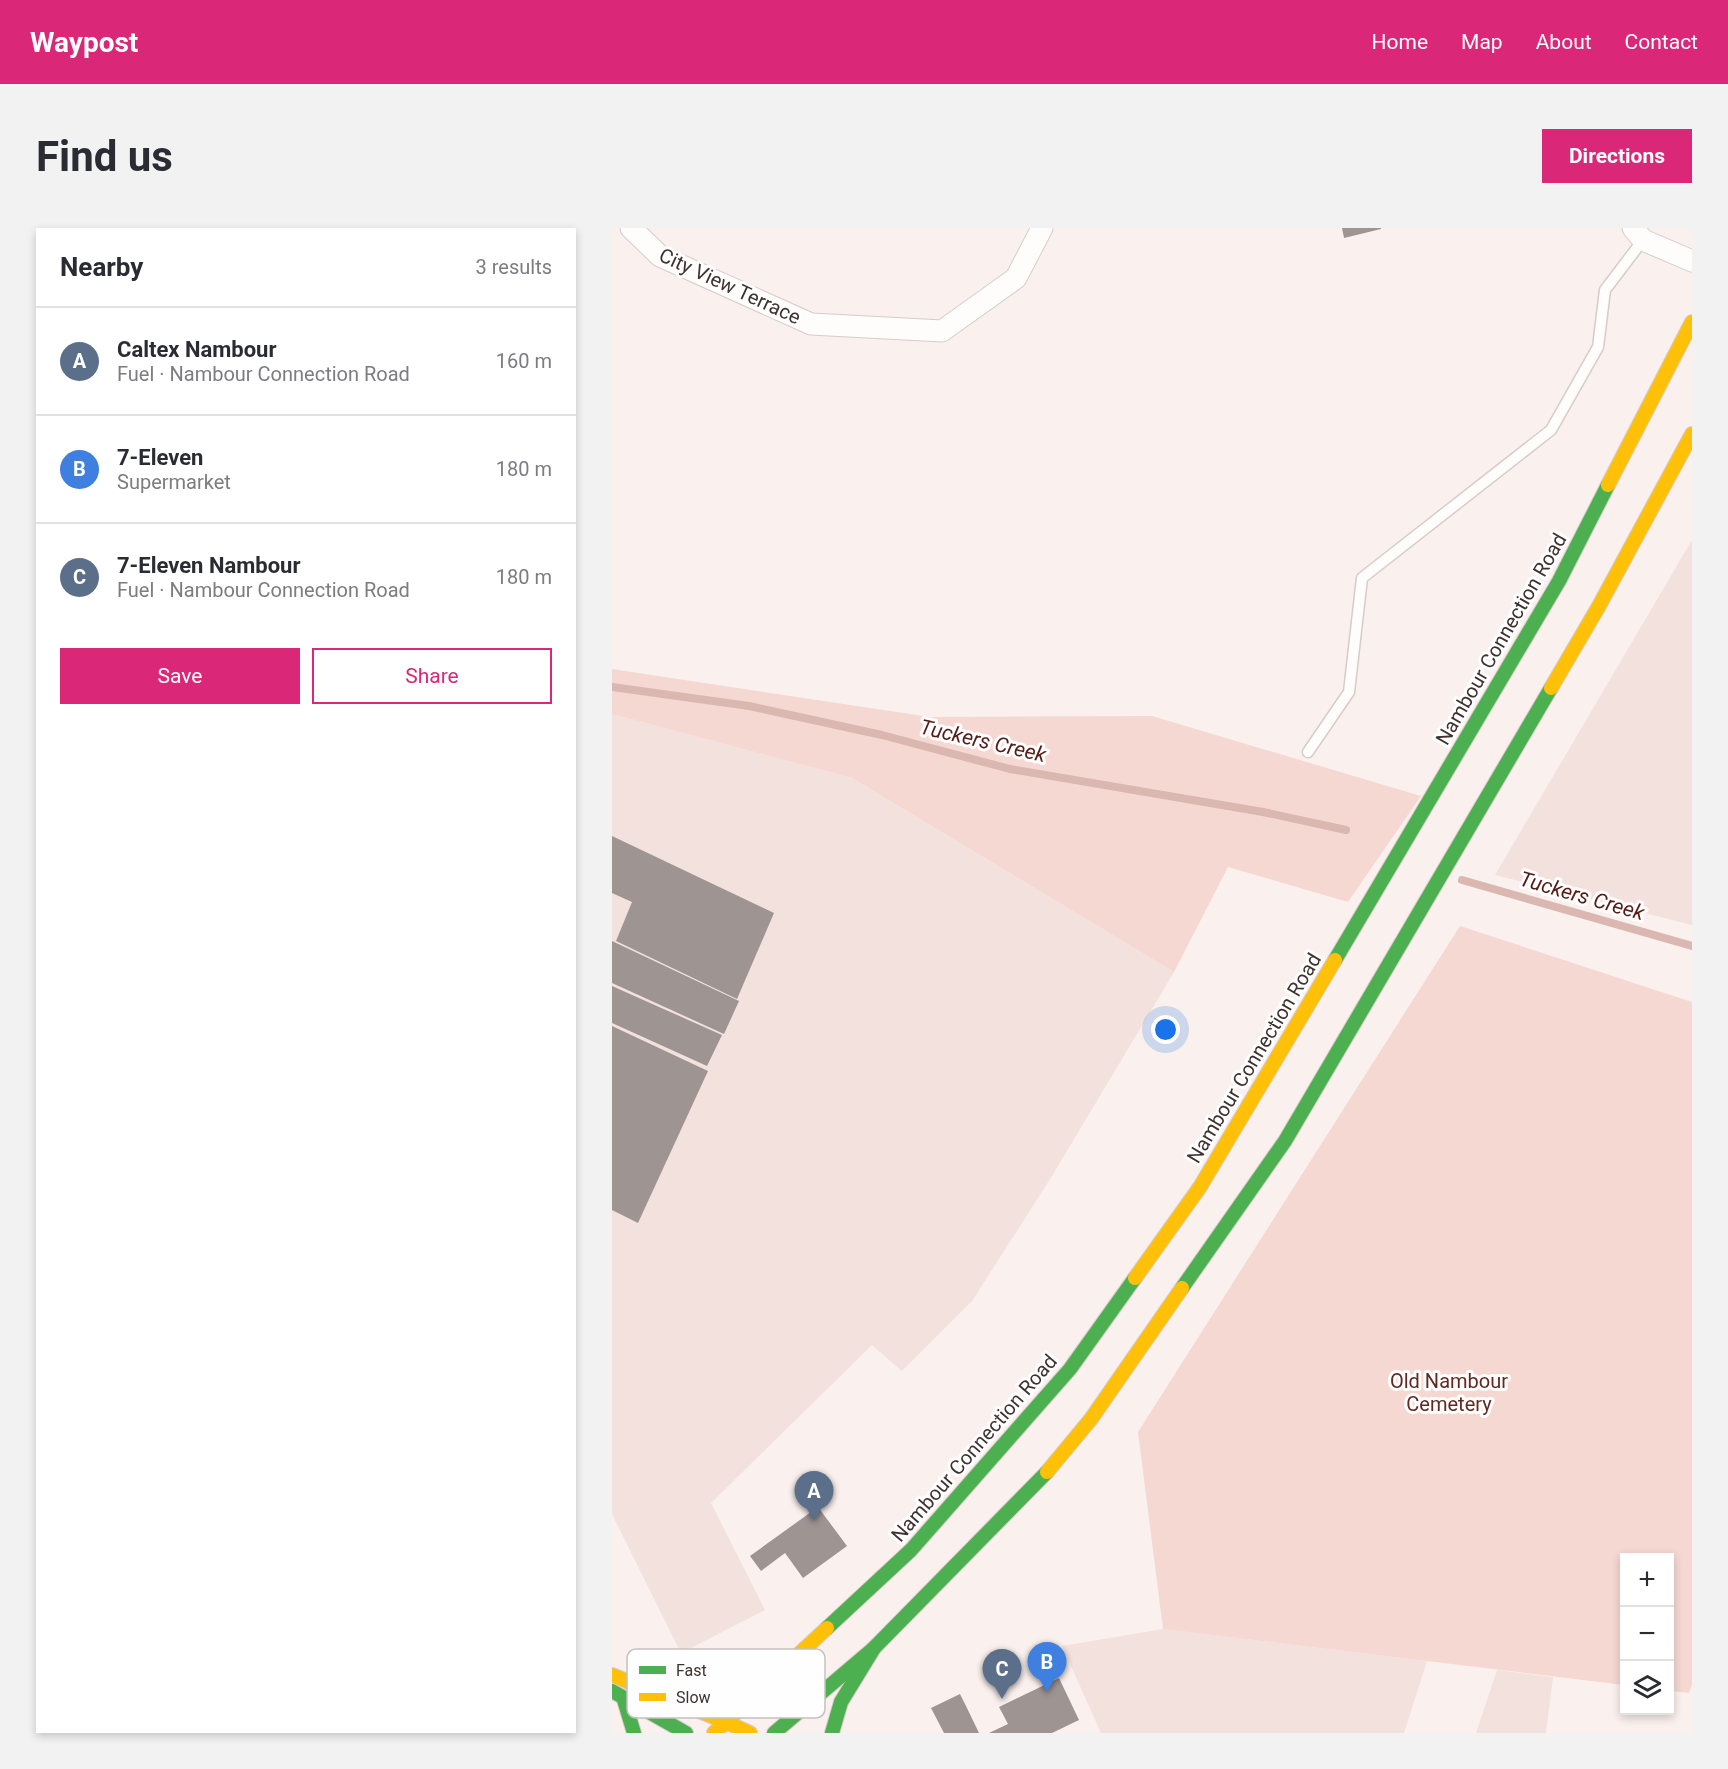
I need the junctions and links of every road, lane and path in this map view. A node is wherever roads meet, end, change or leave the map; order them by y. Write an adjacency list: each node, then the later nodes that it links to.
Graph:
1 (631, 228): 2 (street, City View Terrace)
2 (1042, 228)
3 (1638, 234): 4 (street); 7 (lane)
4 (1692, 261)
5 (1692, 322): 9 (main road, Nambour Connection Road)
6 (1692, 434): 8 (main road)
7 (1308, 752)
8 (873, 1648): 12 (main road); 28 (main road)
9 (804, 1649)
10 (612, 1675): 11 (main road)
11 (627, 1681)
12 (825, 1689)
13 (612, 1691): 14 (main road)
14 (624, 1700): 15 (main road); 16 (main road)
15 (627, 1702)
16 (627, 1710)
17 (629, 1718): 23 (main road)
18 (658, 1718): 24 (main road)
19 (716, 1718): 22 (main road)
20 (730, 1718): 22 (main road, Nambour Connection Road)
21 (791, 1718): 27 (main road)
22 (726, 1722): 25 (main road, Nambour Connection Road); 26 (main road)
23 (634, 1733)
24 (686, 1733)
25 (714, 1733)
26 (750, 1733)
27 (774, 1733)
28 (832, 1733)

